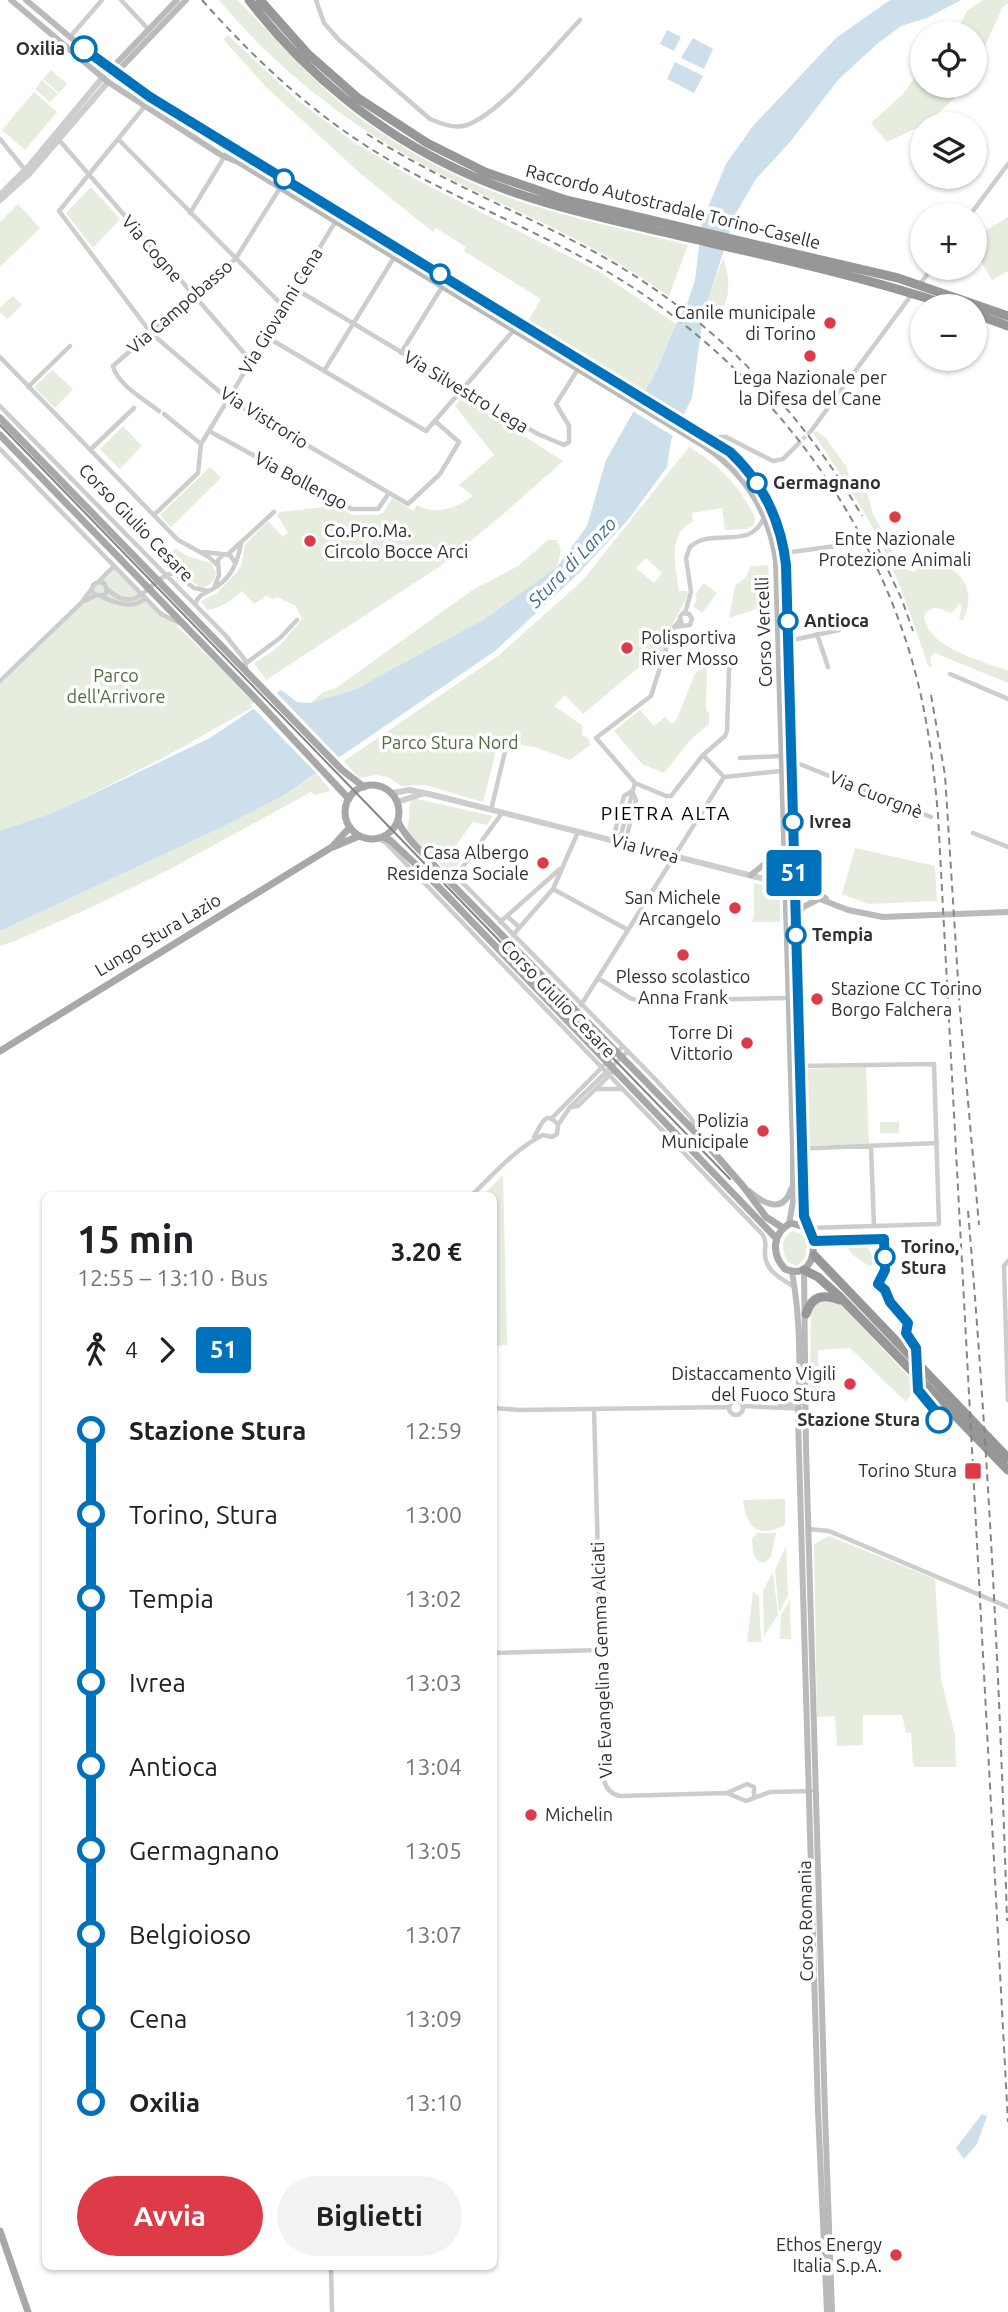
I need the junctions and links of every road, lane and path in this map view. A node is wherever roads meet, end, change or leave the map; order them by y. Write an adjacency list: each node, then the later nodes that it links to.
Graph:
1 (11, 0): 15 (main road, Corso Vercelli)
2 (26, 0): 12 (main road, Corso Vercelli)
3 (102, 0): 12 (street)
4 (121, 0): 11 (street)
5 (177, 0): 11 (main road)
6 (186, 0): 11 (main road)
7 (246, 0): 36 (highway, Raccordo Autostradale Torino-Caselle)
8 (260, 0): 36 (highway, Raccordo Autostradale Torino-Caselle)
9 (316, 0): 10 (street)
10 (580, 20)
11 (151, 32): 13 (main road); 14 (main road)
12 (70, 37): 14 (main road, Corso Vercelli)
13 (125, 63): 14 (main road); 16 (main road)
14 (112, 72): 15 (main road); 16 (main road, Corso Vercelli)
15 (105, 80): 17 (main road, Corso Vercelli); 18 (street)
16 (129, 83): 21 (main road, Corso Vercelli)
17 (146, 105): 20 (street); 22 (main road, Corso Vercelli)
18 (56, 137): 24 (street); 25 (street, Via Cogne)
19 (0, 139): 24 (street)
20 (119, 140): 25 (street); 30 (street)
21 (231, 146): 22 (street); 31 (main road, Corso Vercelli)
22 (225, 157): 26 (main road, Corso Vercelli); 30 (street)
23 (1008, 164): 29 (street)
24 (27, 172): 27 (street); 28 (street)
25 (88, 175): 41 (street, Via Cogne); 49 (street, Via Vistrorio)
26 (280, 188): 32 (main road, Corso Vercelli); 34 (street, Via Campobasso)
27 (0, 195)
28 (0, 200)
29 (979, 203)
30 (190, 213): 34 (street)
31 (341, 214): 32 (street, Via Giovanni Cena); 33 (main road, Corso Vercelli)
32 (335, 223): 35 (main road, Corso Vercelli); 39 (street, Via Giovanni Cena)
33 (399, 250): 35 (street); 45 (main road, Corso Vercelli)
34 (236, 258): 41 (street, Via Campobasso); 42 (street)
35 (393, 259): 38 (main road, Corso Vercelli); 46 (street)
36 (799, 259): 40 (highway, Raccordo Autostradale Torino-Caselle); 43 (highway, Raccordo Autostradale Torino-Caselle)
37 (923, 280): 64 (street)
38 (442, 287): 48 (main road, Corso Vercelli); 52 (street)
39 (294, 288): 42 (street, Via Giovanni Cena); 46 (street, Via Silvestro Lega)
40 (915, 294)
41 (192, 296): 49 (street, Via Campobasso); 54 (street, Via Cogne)
42 (283, 306): 50 (street, Via Giovanni Cena)
43 (1008, 316)
44 (987, 318): 47 (highway)
45 (520, 323): 48 (street); 67 (main road, Corso Vercelli)
46 (354, 324): 52 (street, Via Silvestro Lega); 56 (street)
47 (1008, 326)
48 (513, 331): 55 (main road, Corso Vercelli); 58 (street)
49 (151, 333): 59 (street, Via Vistrorio); 68 (street, Via Campobasso)
50 (265, 336): 54 (street, Via Giovanni Cena); 56 (street)
51 (70, 345): 57 (street)
52 (401, 353): 58 (street, Via Silvestro Lega)
53 (0, 357): 57 (street)
54 (251, 361): 59 (street, Via Giovanni Cena)
55 (578, 369): 58 (street, Via Silvestro Lega); 70 (main road, Corso Vercelli)
56 (324, 371): 63 (street)
57 (28, 387): 72 (street)
58 (463, 389): 63 (street)
59 (228, 399): 65 (street, Via Giovanni Cena); 73 (street, Via Vistrorio)
60 (0, 406): 86 (street, Corso Giulio Cesare)
61 (134, 408): 72 (street)
62 (0, 418): 86 (main road, Corso Giulio Cesare)
63 (435, 421): 73 (street, Via Vistrorio)
64 (811, 430)
65 (209, 431): 68 (street, Via Giovanni Cena); 73 (street, Via Bollengo)
66 (0, 435): 91 (main road, Corso Giulio Cesare)
67 (714, 442): 69 (street); 70 (street); 80 (main road, Corso Vercelli)
68 (201, 444): 75 (street, Via Giovanni Cena)
69 (798, 444)
70 (707, 448): 76 (main road, Corso Vercelli)
71 (0, 449): 83 (street, Corso Giulio Cesare)
72 (90, 450): 75 (street)
73 (389, 493)
74 (274, 512): 77 (street)
75 (154, 516): 79 (street)
76 (764, 516): 95 (street); 100 (main road, Corso Vercelli)
77 (241, 543): 81 (street); 82 (street)
78 (850, 544): 80 (street)
79 (200, 551): 81 (street); 84 (street)
80 (785, 553): 101 (main road, Corso Vercelli)
81 (226, 555): 82 (street); 84 (street)
82 (235, 565): 85 (street)
83 (114, 566): 87 (street); 91 (street, Corso Giulio Cesare)
84 (218, 566): 85 (street); 90 (street)
85 (230, 572): 90 (street)
86 (162, 578): 90 (street); 91 (street); 94 (street, Corso Giulio Cesare); 104 (main road, Corso Giulio Cesare)
87 (98, 582): 88 (street); 89 (street)
88 (93, 587): 92 (street); 93 (street)
89 (107, 589): 91 (street); 92 (street)
90 (210, 590): 94 (street)
91 (145, 595): 92 (street); 120 (main road, Corso Giulio Cesare)
92 (98, 596): 93 (street)
93 (81, 603): 106 (street)
94 (195, 605): 104 (street, Corso Giulio Cesare)
95 (685, 613): 97 (street); 97 (street)
96 (297, 620): 104 (street)
97 (681, 623): 115 (street)
98 (839, 630): 99 (street)
99 (817, 634): 101 (street); 103 (street)
100 (779, 640): 101 (street); 111 (main road, Corso Vercelli)
101 (788, 641): 112 (main road, Corso Vercelli)
102 (731, 664): 109 (street)
103 (828, 667)
104 (245, 668): 116 (main road, Corso Giulio Cesare)
105 (950, 674): 107 (street)
106 (0, 681)
107 (1008, 699)
108 (507, 743): 122 (street)
109 (703, 755): 114 (street); 115 (street)
110 (740, 758): 111 (street, Via Cuorgnè)
111 (781, 758): 112 (street, Via Cuorgnè); 113 (main road, Corso Vercelli)
112 (792, 761): 124 (street, Via Cuorgnè); 135 (main road, Corso Vercelli)
113 (781, 771): 114 (street); 134 (main road, Corso Vercelli)
114 (724, 777): 136 (street)
115 (635, 783): 117 (street)
116 (364, 786): 118 (main road); 120 (main road)
117 (632, 791): 131 (street); 131 (street)
118 (392, 793): 119 (street, Via Ivrea); 121 (main road)
119 (425, 793): 121 (street); 122 (street, Via Ivrea)
120 (349, 799): 126 (main road)
121 (397, 802): 125 (main road)
122 (491, 810): 123 (street, Via Ivrea)
123 (503, 812): 127 (street, Via Ivrea); 139 (street)
124 (931, 817)
125 (398, 821): 130 (main road); 139 (main road, Corso Giulio Cesare)
126 (350, 827): 129 (main road); 132 (main road, Lungo Stura Lazio)
127 (578, 831): 131 (street, Via Ivrea); 137 (street)
128 (973, 833): 133 (street)
129 (359, 836): 130 (main road); 132 (main road, Lungo Stura Lazio)
130 (380, 838): 159 (main road, Corso Giulio Cesare)
131 (619, 842): 136 (street, Via Ivrea)
132 (332, 847): 156 (main road, Lungo Stura Lazio)
133 (1008, 847)
134 (783, 849): 138 (main road); 140 (main road, Corso Vercelli)
135 (793, 849): 142 (main road, Corso Vercelli); 144 (main road)
136 (674, 856): 138 (street, Via Ivrea); 150 (street)
137 (561, 868): 141 (street); 146 (street)
138 (751, 876): 140 (street, Via Ivrea)
139 (454, 880): 147 (street, Corso Giulio Cesare); 152 (main road, Corso Giulio Cesare)
140 (784, 884): 142 (main road); 154 (main road, Corso Vercelli)
141 (553, 889): 149 (street); 150 (street)
142 (795, 889): 143 (main road); 148 (main road, Corso Vercelli)
143 (820, 899): 144 (main road); 148 (main road)
144 (830, 902): 145 (main road)
145 (1008, 912)
146 (507, 916): 147 (street); 149 (street)
147 (500, 922): 151 (street, Corso Giulio Cesare)
148 (796, 926): 158 (main road, Corso Vercelli)
149 (519, 927): 151 (street)
150 (628, 930): 153 (street)
151 (513, 935): 152 (street, Corso Giulio Cesare)
152 (534, 962): 155 (street, Corso Giulio Cesare); 157 (main road, Corso Giulio Cesare)
153 (598, 978): 154 (street); 155 (street)
154 (787, 998): 171 (main road, Corso Vercelli)
155 (581, 1004): 157 (street, Corso Giulio Cesare)
156 (0, 1051)
157 (622, 1052): 159 (street); 174 (main road, Corso Giulio Cesare)
158 (799, 1066): 168 (street); 170 (main road, Corso Vercelli)
159 (608, 1069): 160 (street); 161 (street, Corso Giulio Cesare); 162 (street); 163 (street); 172 (main road, Corso Giulio Cesare)
160 (596, 1089): 161 (street); 162 (street)
161 (622, 1089): 172 (street, Corso Giulio Cesare)
162 (570, 1107): 164 (street)
163 (551, 1119): 164 (street); 165 (street)
164 (558, 1125): 166 (street)
165 (540, 1130): 166 (street); 167 (street)
166 (543, 1135): 167 (street)
167 (532, 1141): 175 (street)
168 (937, 1143): 169 (street); 177 (street)
169 (871, 1146): 170 (street); 177 (street)
170 (802, 1148): 171 (street); 178 (main road, Corso Vercelli)
171 (793, 1149): 173 (main road, Corso Vercelli)
172 (717, 1181): 179 (main road, Corso Giulio Cesare); 184 (street, Corso Giulio Cesare)
173 (793, 1184): 174 (main road); 176 (main road, Corso Vercelli)
174 (743, 1186): 176 (main road, Corso Giulio Cesare)
175 (475, 1192)
176 (786, 1226): 178 (main road); 179 (main road)
177 (873, 1226): 178 (street)
178 (808, 1228): 180 (main road)
179 (776, 1238): 182 (main road)
180 (814, 1255): 183 (main road); 187 (highway)
181 (1008, 1261): 189 (street)
182 (781, 1266): 184 (street); 185 (main road)
183 (804, 1270): 185 (main road); 187 (highway); 188 (main road, Corso Romania)
184 (773, 1272): 186 (street)
185 (792, 1272): 186 (main road, Corso Romania)
186 (794, 1286): 191 (main road, Corso Romania)
187 (850, 1303): 188 (highway); 195 (highway); 196 (highway)
188 (806, 1314): 191 (main road, Corso Romania)
189 (1008, 1400)
190 (743, 1406): 191 (street); 192 (street); 192 (street)
191 (802, 1406): 197 (main road, Corso Romania)
192 (729, 1407): 194 (street)
193 (497, 1408): 194 (street)
194 (594, 1409): 199 (street, Via Evangelina Gemma Alciati)
195 (1008, 1458)
196 (1008, 1470)
197 (805, 1529): 198 (street); 203 (main road, Corso Romania)
198 (1008, 1607)
199 (600, 1650): 200 (street); 205 (street, Via Evangelina Gemma Alciati)
200 (497, 1653)
201 (754, 1787): 202 (street); 204 (street); 206 (street)
202 (739, 1788): 205 (street, Via Evangelina Gemma Alciati); 207 (street)
203 (813, 1791): 204 (street); 212 (main road, Corso Romania); 213 (main road, Corso Romania)
204 (770, 1792): 206 (street)
205 (727, 1793): 207 (street, Via Evangelina Gemma Alciati)
206 (754, 1797): 207 (street)
207 (740, 1798)
208 (0, 2231): 210 (main road)
209 (331, 2270): 211 (street)
210 (31, 2312)
211 (332, 2312)
212 (827, 2312)
213 (832, 2312)

